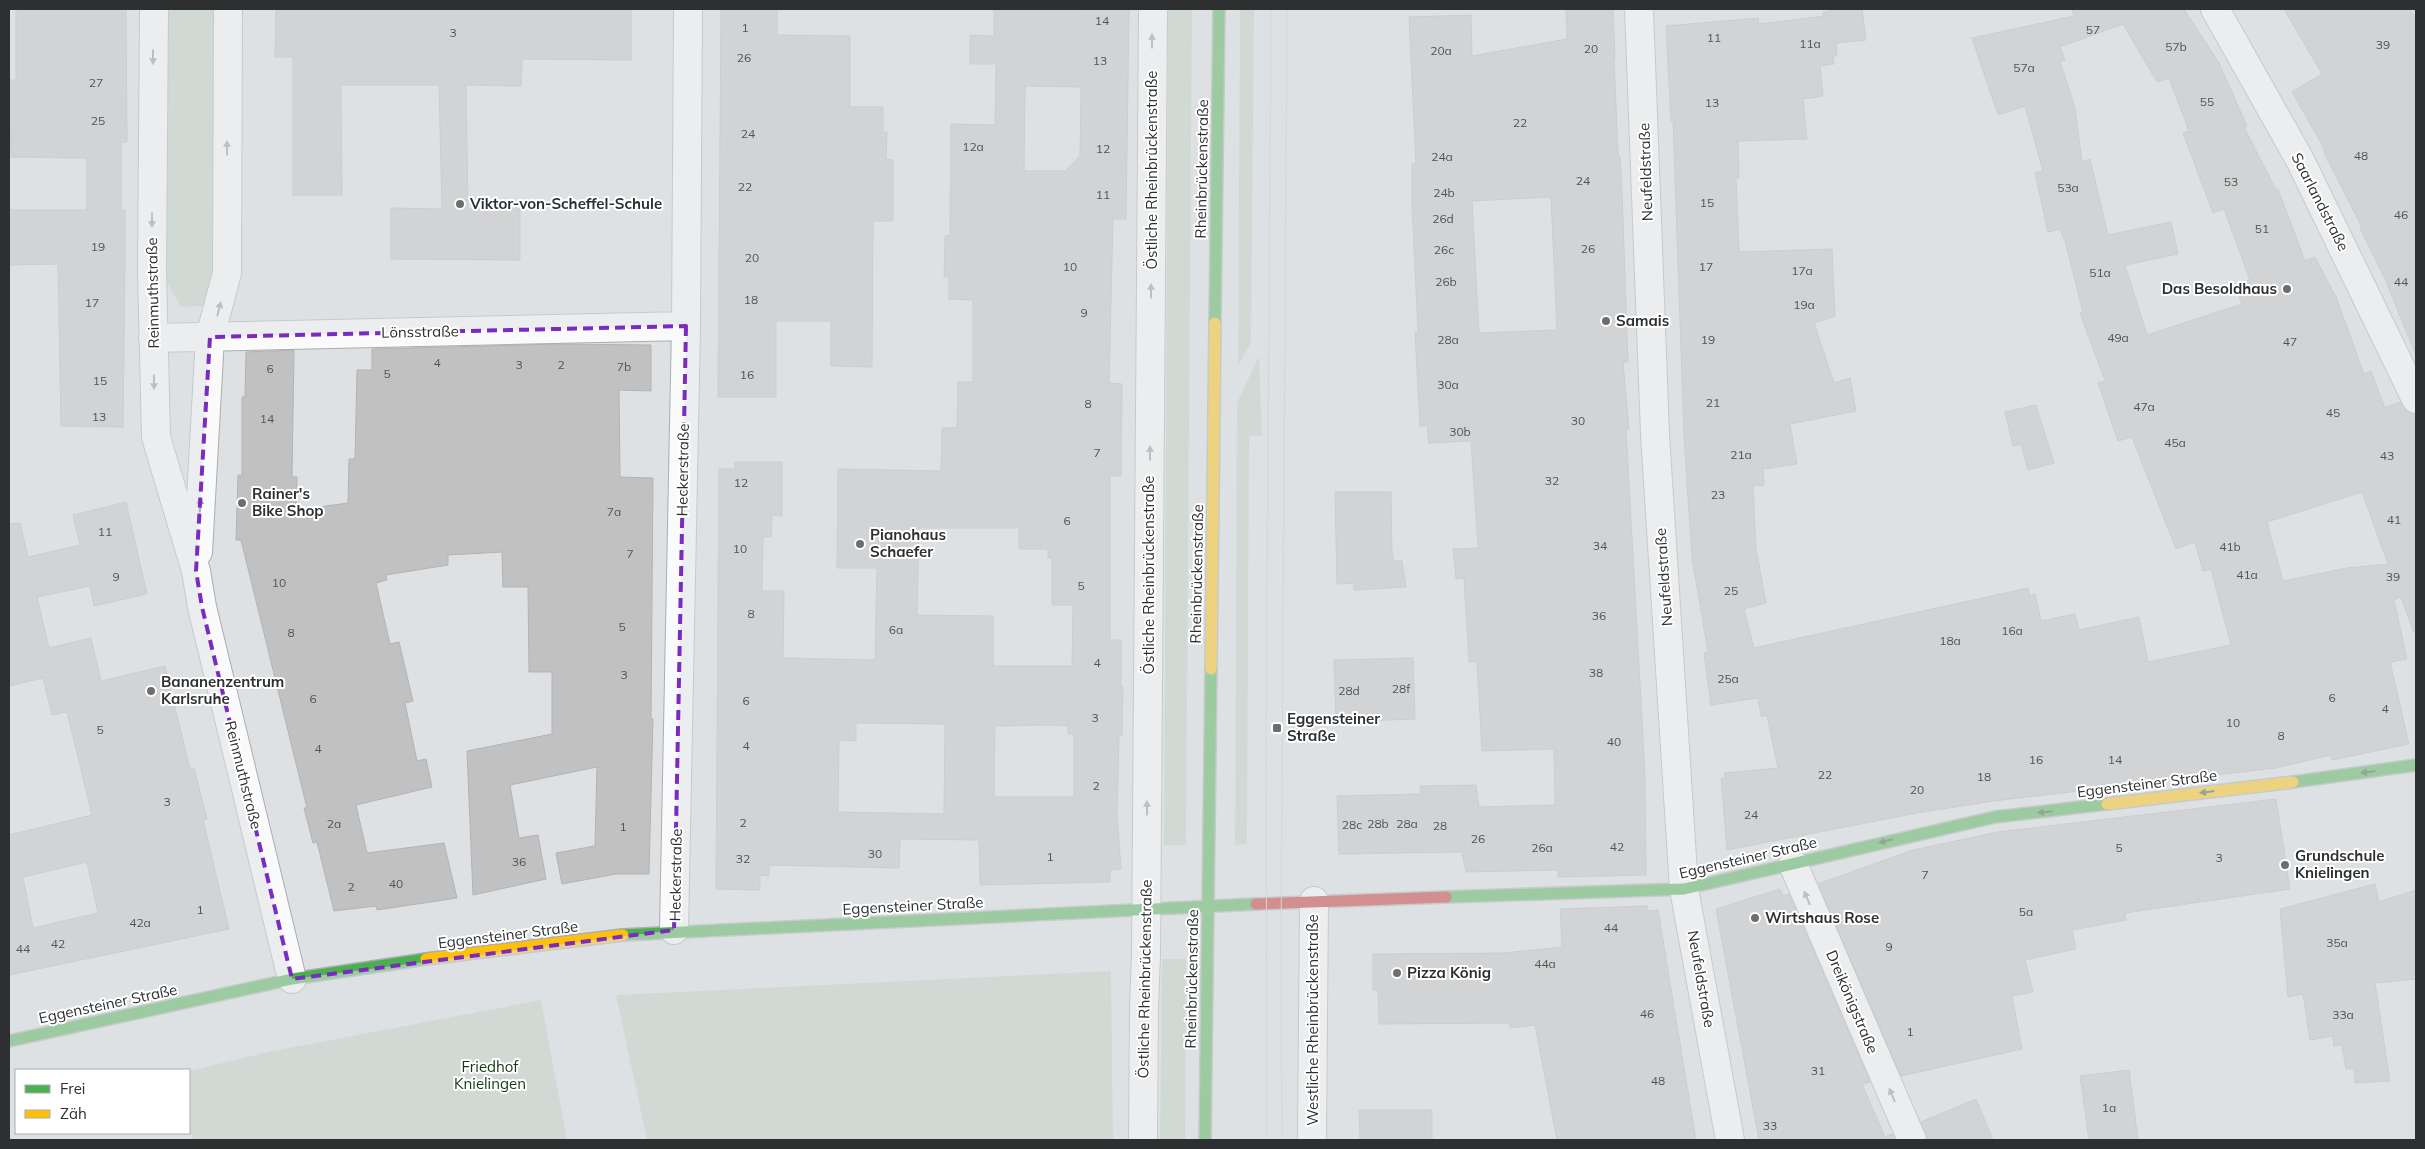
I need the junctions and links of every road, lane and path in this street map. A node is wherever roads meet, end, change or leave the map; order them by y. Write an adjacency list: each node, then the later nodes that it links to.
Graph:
1 (154, 9): 10 (street, Reinmuthstraße, one-way to 10)
2 (228, 9): 9 (street, Reinmuthstraße, one-way to 2)
3 (688, 9): 8 (street, Heckerstraße)
4 (1153, 9): 18 (street, Östliche Rheinbrückenstraße, one-way to 4)
5 (1219, 9): 17 (street, Rheinbrückenstraße)
6 (1639, 9): 15 (street, Neufeldstraße)
7 (2215, 9): 11 (street, Saarlandstraße)
8 (686, 326): 9 (street, Lönsstraße); 19 (street, Heckerstraße)
9 (210, 337): 10 (street, Lönsstraße); 12 (street, Reinmuthstraße, one-way to 9)
10 (153, 338): 12 (street, Reinmuthstraße, one-way to 12)
11 (2416, 399)
12 (196, 571): 20 (street, Reinmuthstraße)
13 (2416, 765): 14 (street, Eggensteiner Straße, one-way to 14)
14 (1793, 864): 15 (street, Eggensteiner Straße); 26 (street, Dreikönigstraße, one-way to 14)
15 (1684, 889): 16 (street, Eggensteiner Straße); 25 (street, Neufeldstraße)
16 (1314, 901): 17 (street, Eggensteiner Straße); 24 (street, Westliche Rheinbrückenstraße)
17 (1208, 906): 18 (street, Eggensteiner Straße); 23 (street, Rheinbrückenstraße)
18 (1147, 909): 19 (street, Eggensteiner Straße); 22 (street, Östliche Rheinbrückenstraße)
19 (674, 930): 20 (street, Eggensteiner Straße)
20 (292, 979): 21 (street, Eggensteiner Straße)
21 (9, 1041)
22 (1142, 1140)
23 (1205, 1140)
24 (1312, 1140)
25 (1730, 1140)
26 (1912, 1140)

